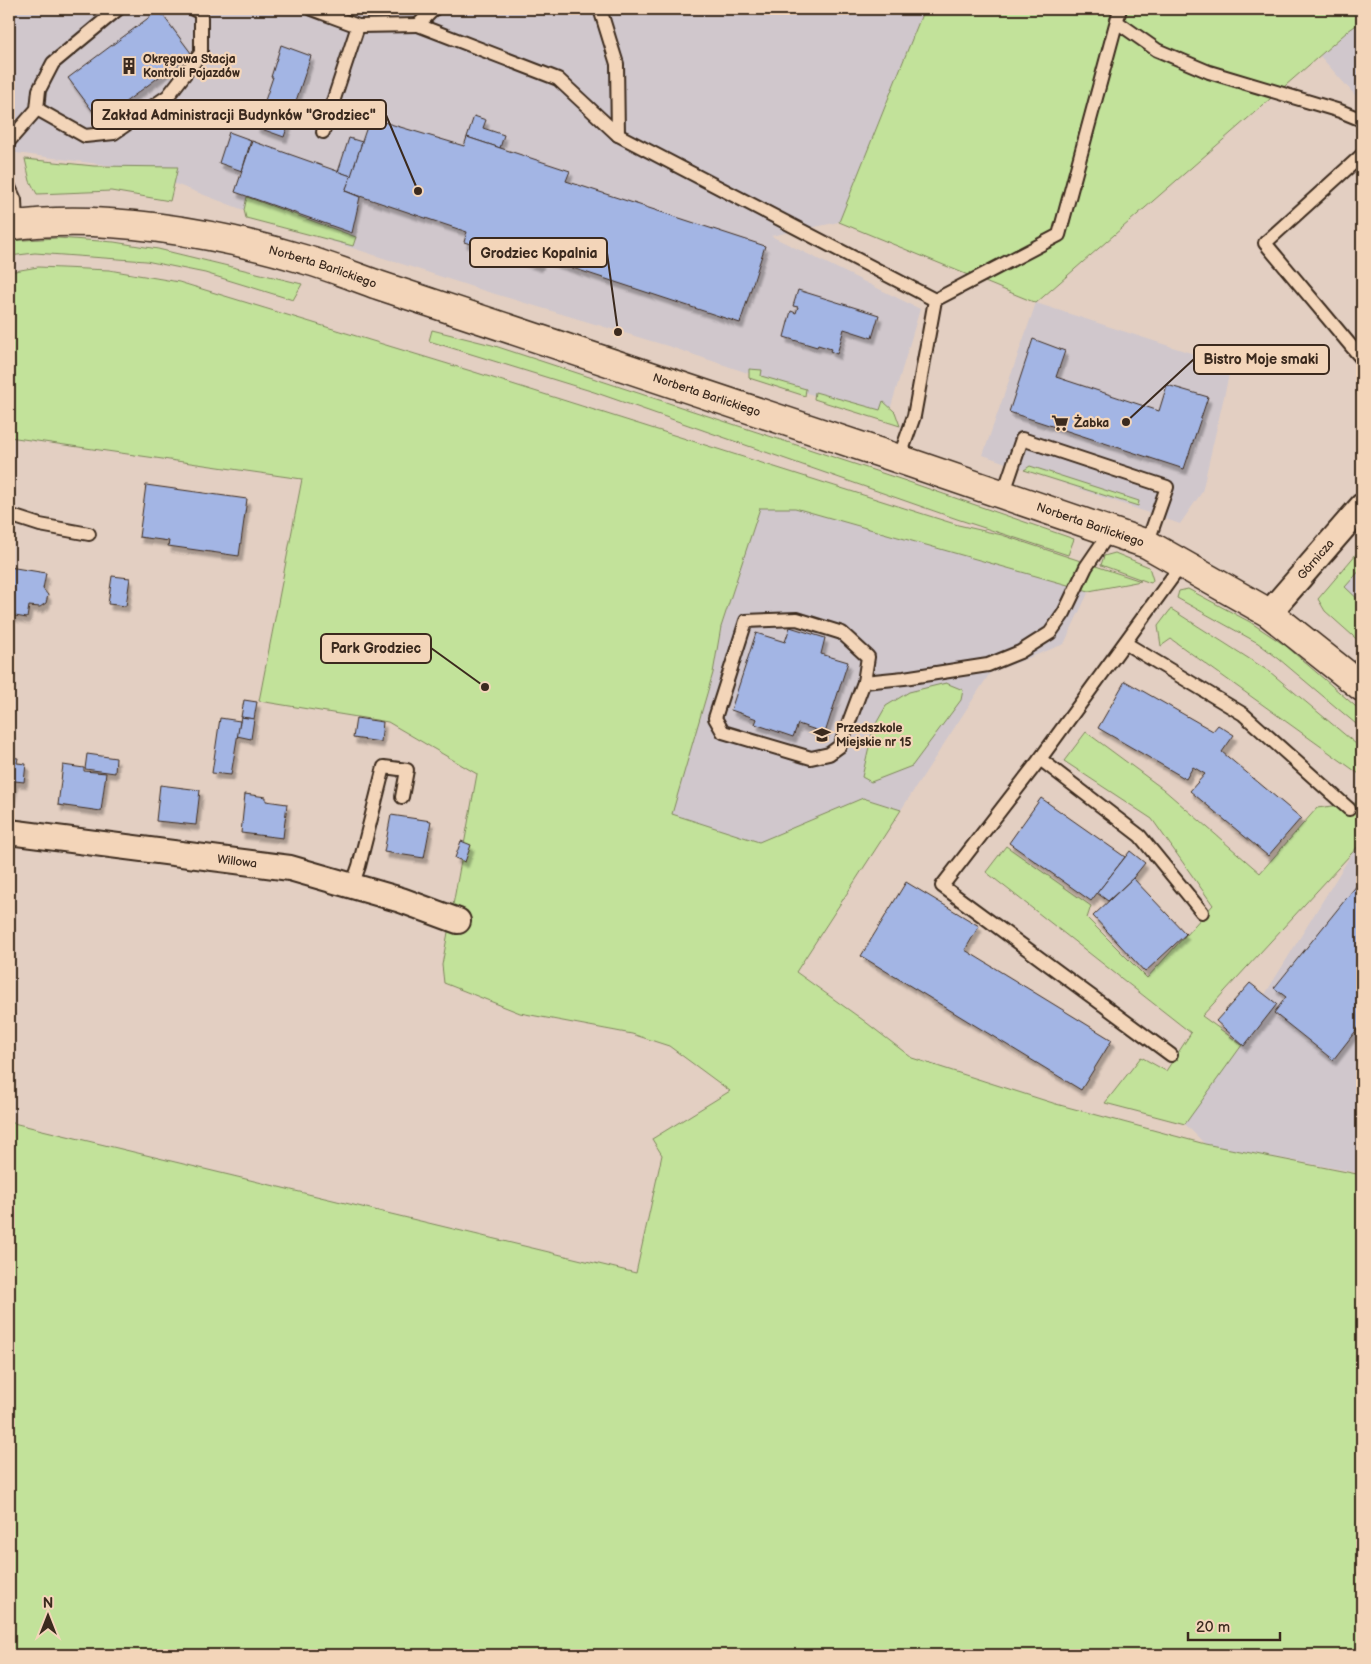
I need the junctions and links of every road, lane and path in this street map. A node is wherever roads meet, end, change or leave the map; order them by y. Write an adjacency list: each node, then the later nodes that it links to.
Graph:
1 (118, 9): 10 (lane)
2 (192, 9): 10 (lane)
3 (312, 9): 9 (lane)
4 (434, 9): 8 (lane)
5 (600, 9): 13 (lane)
6 (1120, 9): 7 (lane)
7 (1116, 22): 11 (lane); 18 (lane)
8 (418, 25): 9 (lane); 13 (lane)
9 (358, 26): 12 (lane)
10 (36, 109): 14 (lane)
11 (1362, 120)
12 (323, 132)
13 (618, 135): 18 (lane)
14 (9, 141)
15 (1362, 155): 19 (lane)
16 (9, 187): 17 (lane)
17 (12, 226): 20 (street, Norberta Barlickiego)
18 (935, 300): 20 (lane)
19 (1362, 359)
20 (899, 459): 21 (street, Norberta Barlickiego)
21 (1003, 495): 24 (street, Norberta Barlickiego); 26 (lane)
22 (1360, 512): 28 (street, Górnicza)
23 (9, 515): 25 (lane)
24 (1110, 532): 26 (street, Norberta Barlickiego); 30 (lane)
25 (89, 534)
26 (1147, 544): 27 (street, Norberta Barlickiego)
27 (1182, 564): 28 (street, Norberta Barlickiego); 29 (lane)
28 (1269, 612): 31 (street, Norberta Barlickiego)
29 (1125, 643): 32 (lane); 34 (lane)
30 (864, 682): 30 (lane)
31 (1362, 687)
32 (1040, 759): 37 (lane); 39 (lane)
33 (402, 797): 36 (lane)
34 (1348, 809)
35 (9, 832): 36 (street, Willowa)
36 (352, 886): 38 (street, Willowa)
37 (1202, 912)
38 (458, 921)
39 (1171, 1055)

